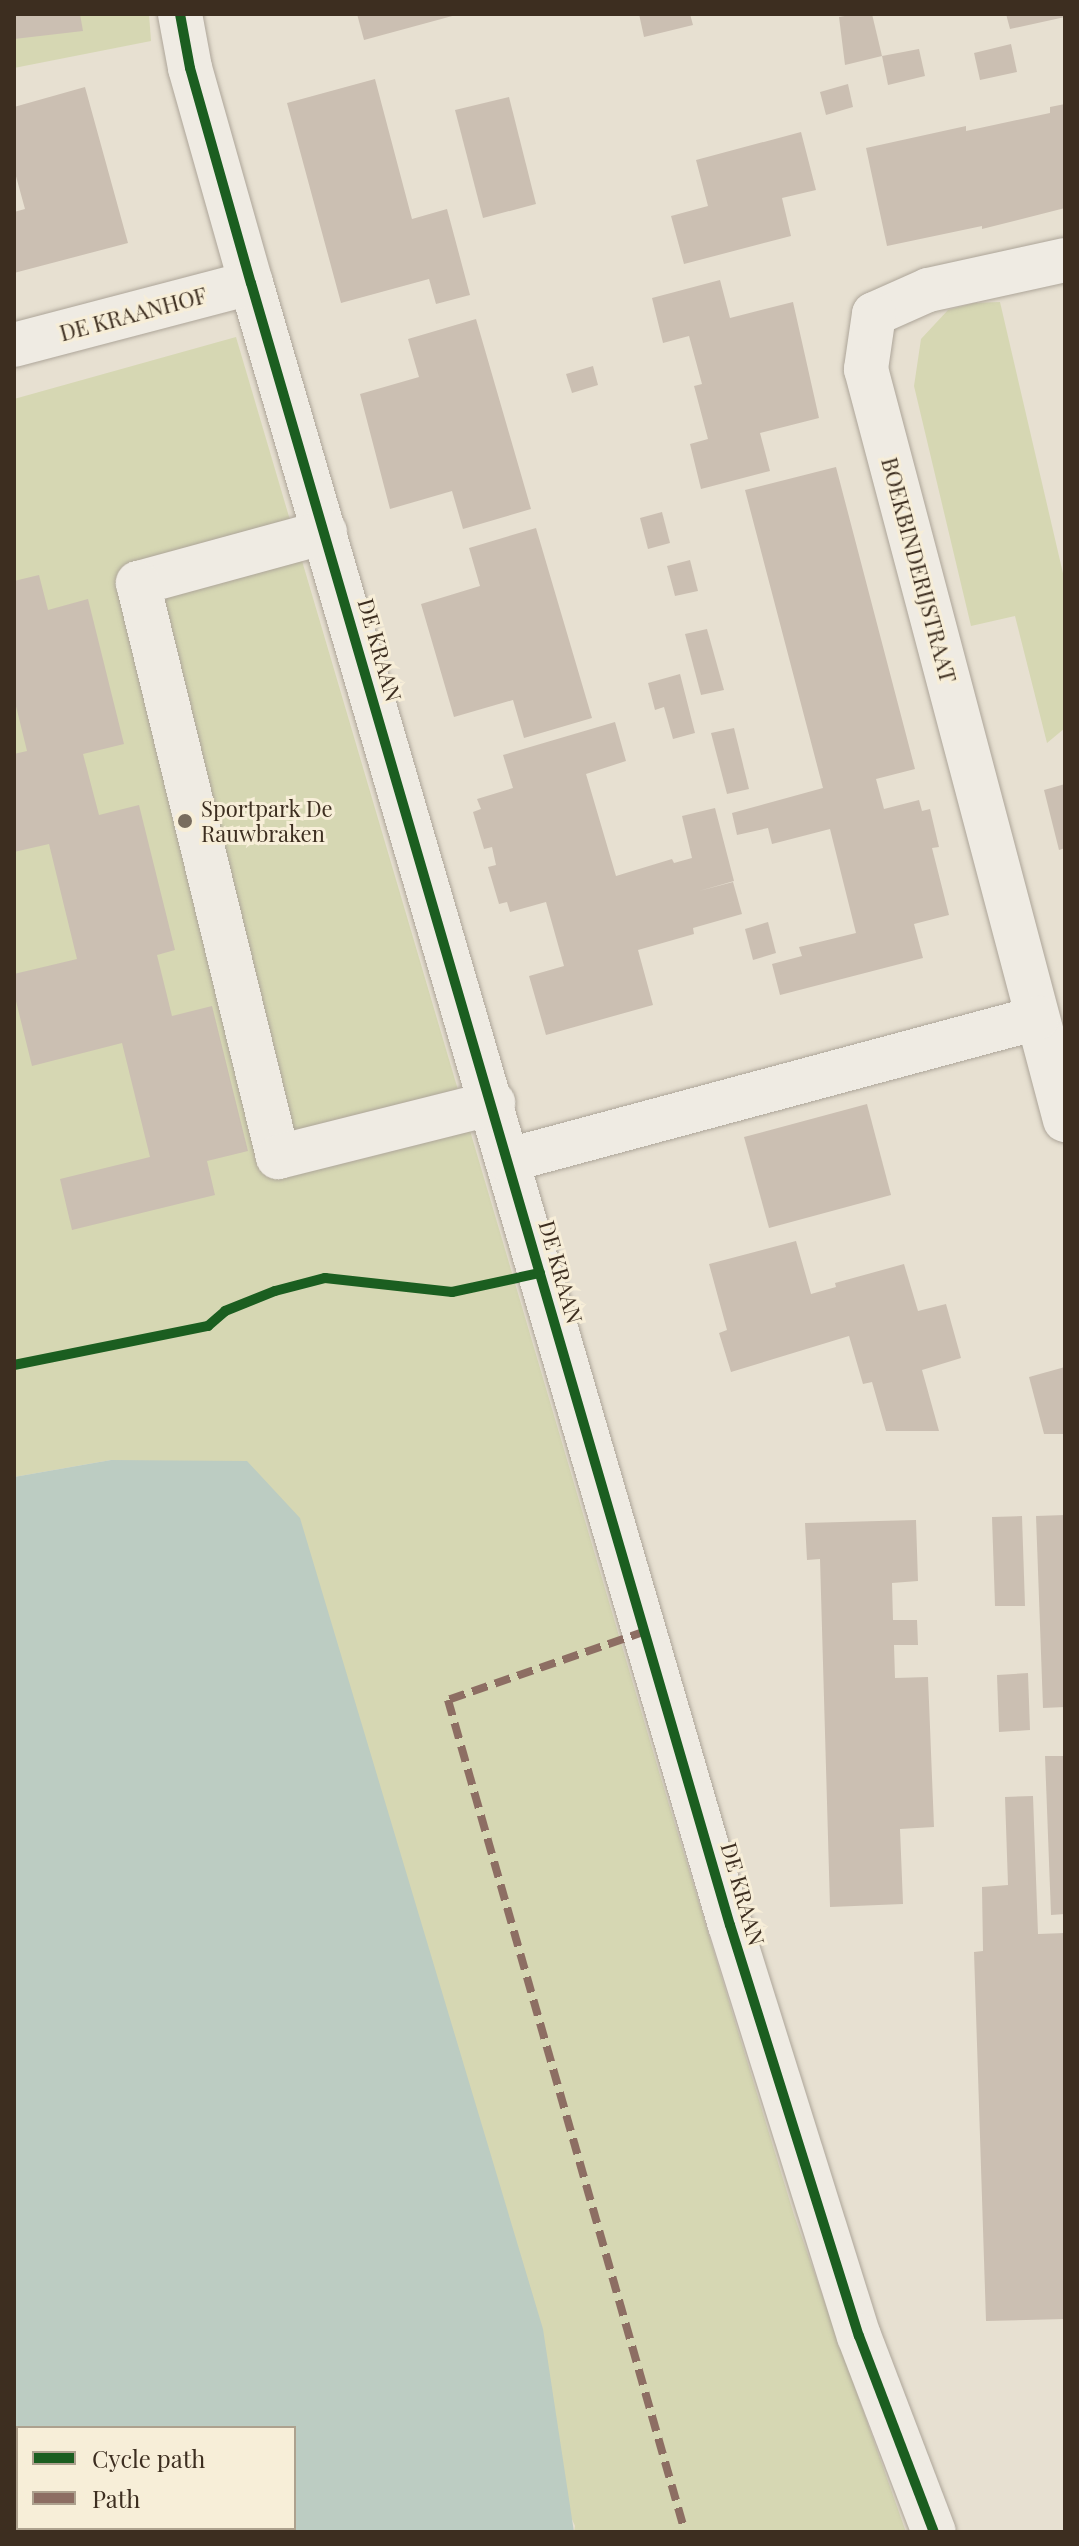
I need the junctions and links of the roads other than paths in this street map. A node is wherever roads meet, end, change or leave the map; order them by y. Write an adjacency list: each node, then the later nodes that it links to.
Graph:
1 (180, 14): 3 (street, DE KRAAN)
2 (1065, 260): 6 (street, BOEKBINDERIJSTRAAT)
3 (251, 283): 4 (street, DE KRAANHOF); 5 (street, DE KRAAN)
4 (14, 345)
5 (325, 532): 7 (street, DE KRAAN); 7 (street)
6 (1037, 1018): 8 (street, BOEKBINDERIJSTRAAT); 9 (street)
7 (493, 1103): 9 (street, DE KRAAN)
8 (1065, 1120)
9 (509, 1160): 10 (street, DE KRAAN)
10 (934, 2532)

